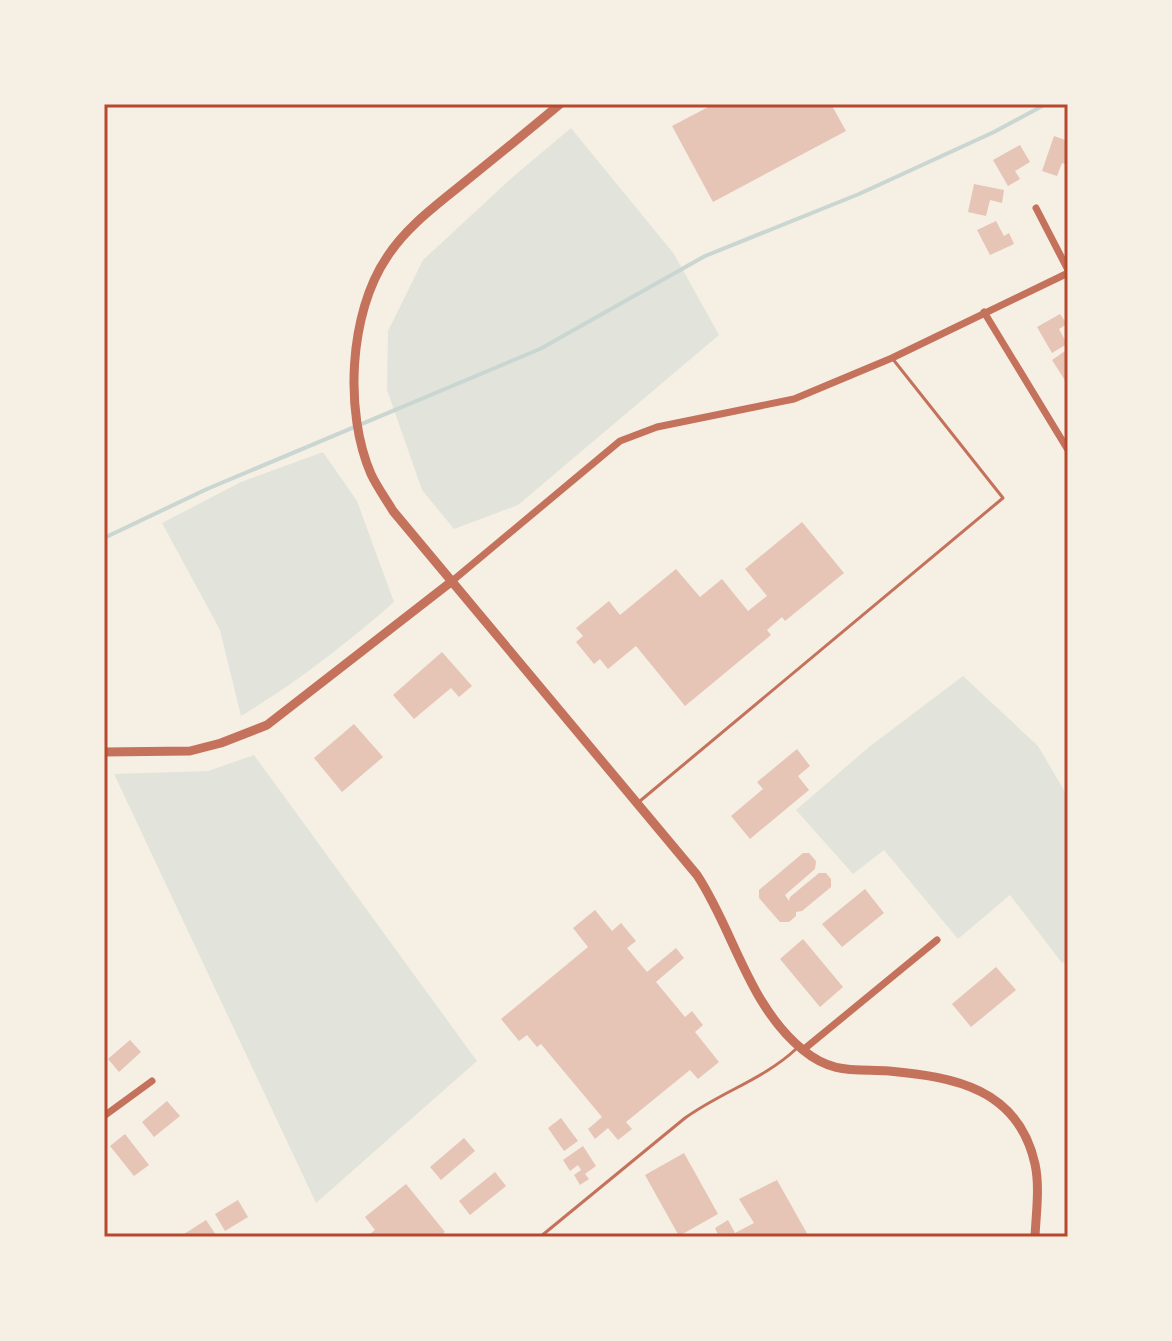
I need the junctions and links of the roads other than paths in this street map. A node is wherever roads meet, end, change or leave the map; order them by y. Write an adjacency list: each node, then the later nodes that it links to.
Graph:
1 (560, 104): 7 (street)
2 (1036, 208): 3 (street)
3 (1068, 272): 4 (street)
4 (984, 312): 5 (street); 6 (street)
5 (892, 358): 7 (street); 9 (lane)
6 (1068, 450)
7 (451, 582): 8 (street); 9 (street)
8 (104, 752)
9 (637, 804): 11 (street)
10 (937, 940): 11 (street)
11 (801, 1048): 14 (lane); 15 (street)
12 (152, 1081): 13 (street)
13 (104, 1116)
14 (540, 1237)
15 (1035, 1237)

